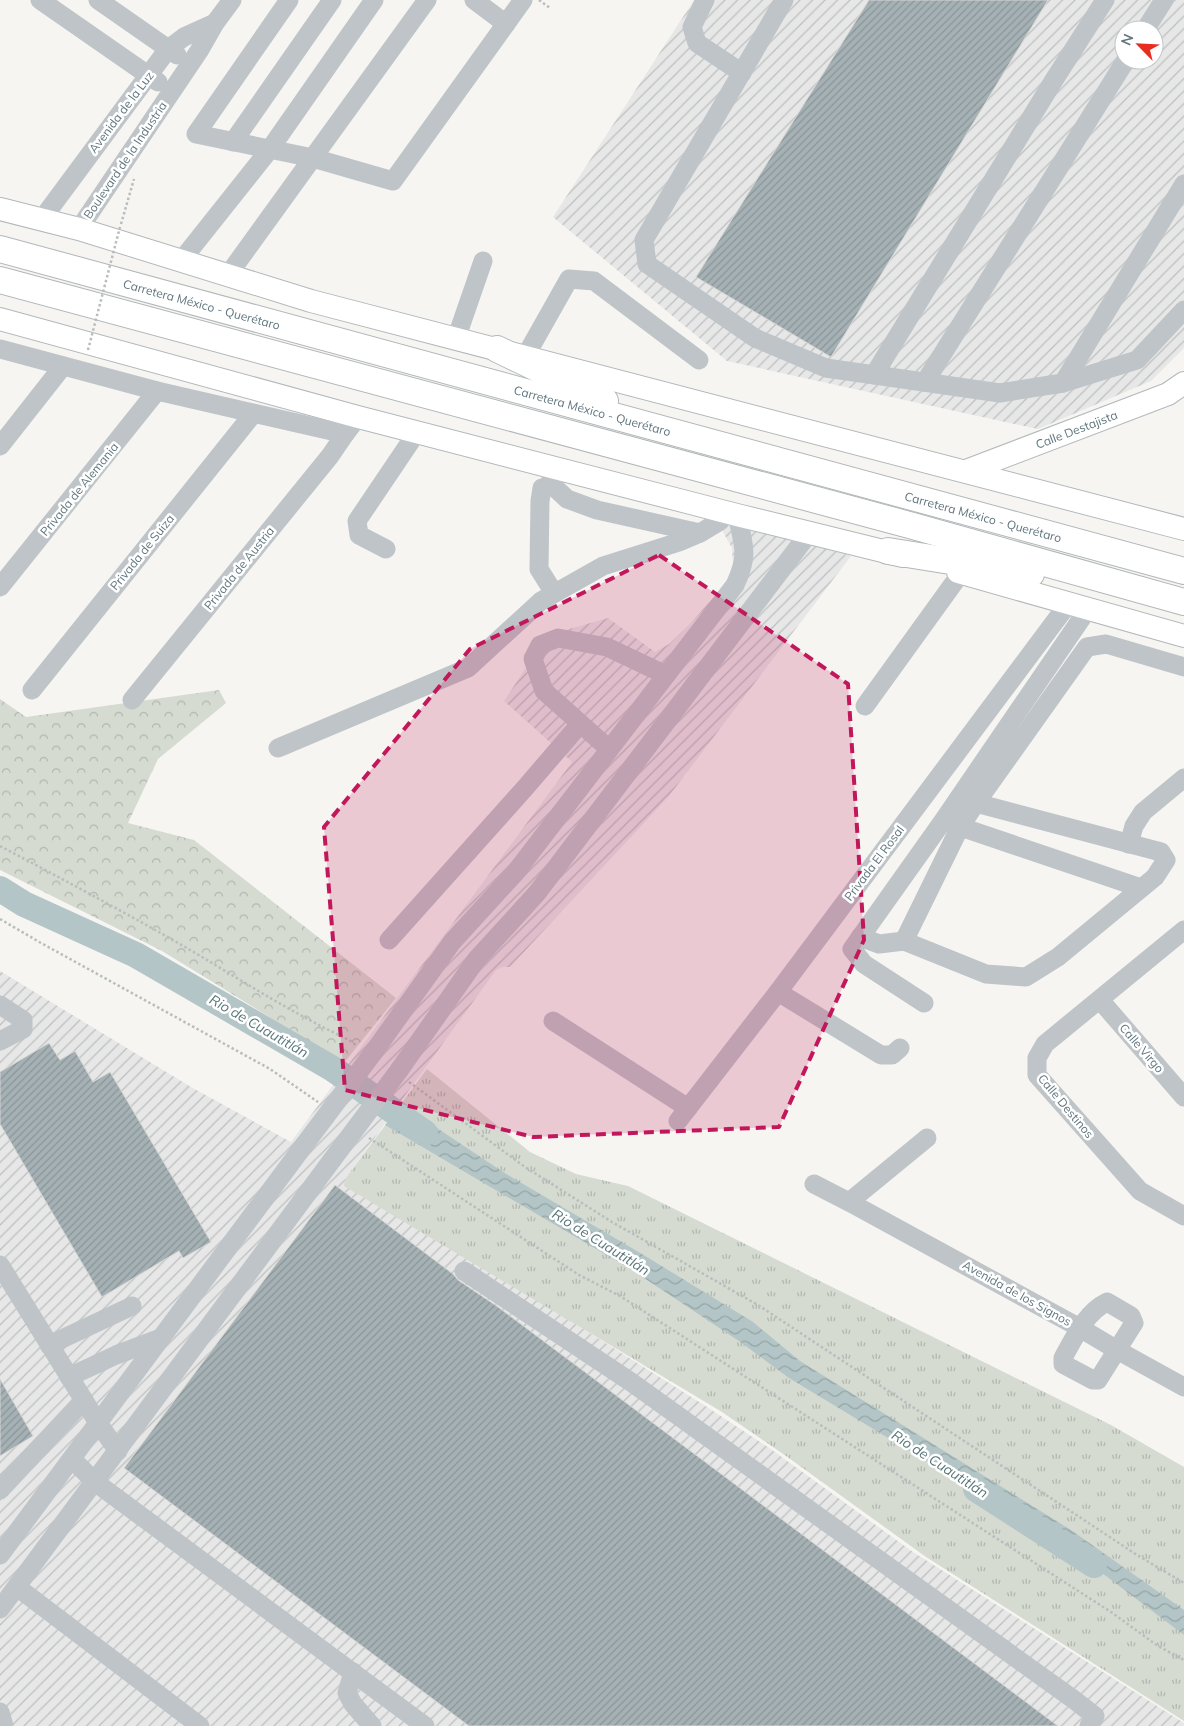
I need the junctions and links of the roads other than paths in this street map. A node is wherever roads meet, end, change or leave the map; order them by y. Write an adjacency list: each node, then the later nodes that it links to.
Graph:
1 (40, 0): 20 (street, Boulevard de la Industria)
2 (98, 0): 17 (street)
3 (232, 0): 15 (street, Avenida de la Luz)
4 (289, 0): 22 (street)
5 (332, 0): 22 (street)
6 (374, 0): 23 (street)
7 (427, 0): 24 (street)
8 (474, 0): 16 (street)
9 (523, 0): 16 (street)
10 (705, 0): 19 (street)
11 (784, 0): 19 (street)
12 (1105, 0): 42 (street)
13 (1164, 0): 14 (street)
14 (1151, 20)
15 (215, 23): 17 (street, Avenida de la Luz); 21 (street, Avenida de la Luz)
16 (506, 24): 24 (street)
17 (168, 49): 20 (street, Avenida de la Luz); 21 (street)
18 (1120, 70): 43 (street)
19 (742, 73): 42 (street)
20 (148, 76): 21 (street, Boulevard de la Industria); 27 (street, Avenida de la Luz)
21 (181, 77): 28 (street, Boulevard de la Industria)
22 (234, 142): 23 (street)
23 (270, 149): 24 (street); 30 (street)
24 (314, 158): 32 (street)
25 (1184, 184): 44 (street)
26 (0, 209): 27 (main road)
27 (42, 219): 28 (main road)
28 (80, 229): 30 (main road)
29 (0, 249): 49 (highway, Carretera México - Querétaro)
30 (181, 261): 32 (main road)
31 (483, 261): 36 (street)
32 (228, 275): 36 (main road)
33 (0, 280): 66 (highway)
34 (1184, 310): 44 (street)
35 (0, 319): 48 (main road)
36 (456, 339): 38 (main road)
37 (0, 349): 41 (street)
38 (497, 349): 39 (main road); 49 (highway)
39 (525, 357): 40 (street); 52 (main road)
40 (699, 360)
41 (63, 366): 46 (street); 51 (street)
42 (874, 375): 43 (street)
43 (924, 382): 44 (street)
44 (1063, 383)
45 (1184, 383): 52 (main road, Calle Destajista)
46 (157, 391): 47 (street); 63 (street, Privada de Alemania)
47 (253, 414): 48 (street); 74 (street, Privada de Suiza)
48 (352, 426): 50 (main road); 76 (street, Privada de Austria)
49 (652, 426): 61 (highway, Carretera México - Querétaro)
50 (417, 432): 53 (main road); 58 (street)
51 (0, 446)
52 (966, 471): 55 (main road)
53 (551, 476): 54 (main road); 56 (street); 65 (street)
54 (732, 514): 56 (street); 57 (main road); 60 (street)
55 (1184, 529)
56 (700, 533): 65 (street)
57 (809, 533): 59 (main road); 64 (street)
58 (386, 549)
59 (888, 551): 62 (main road); 66 (highway)
60 (742, 570): 64 (street); 70 (street)
61 (1184, 571)
62 (961, 573): 68 (main road); 77 (street)
63 (0, 587)
64 (768, 587): 73 (street)
65 (554, 593): 80 (street)
66 (1156, 594): 67 (highway)
67 (1184, 602)
68 (1078, 606): 69 (main road); 84 (street); 93 (street, Privada El Rosal)
69 (1184, 636)
70 (678, 658): 72 (street); 73 (street)
71 (1184, 667): 83 (street)
72 (666, 675): 75 (street); 79 (street)
73 (702, 675): 78 (street)
74 (32, 690)
75 (648, 699): 78 (street); 81 (street)
76 (132, 700)
77 (865, 706)
78 (670, 716): 87 (street)
79 (580, 724): 81 (street); 90 (street)
80 (278, 748)
81 (609, 749): 85 (street)
82 (1184, 778): 86 (street)
83 (976, 803): 84 (street); 86 (street)
84 (951, 824): 88 (street); 89 (street); 92 (street)
85 (542, 838): 87 (street); 109 (street, bridge)
86 (1129, 844): 88 (street)
87 (565, 856): 116 (street, bridge)
88 (1141, 888): 92 (street)
89 (860, 936): 92 (street); 95 (street)
90 (389, 940)
91 (1181, 940): 94 (street, Calle Destinos)
92 (904, 941)
93 (778, 992): 97 (street, Privada El Rosal); 99 (street)
94 (1100, 1000): 100 (street, Calle Virgo); 104 (street, Calle Destinos)
95 (924, 1003)
96 (0, 1005): 98 (street)
97 (554, 1021)
98 (0, 1041)
99 (900, 1048)
100 (1184, 1097)
101 (927, 1138): 103 (street)
102 (814, 1184): 103 (street, Avenida de los Signos)
103 (849, 1202): 108 (street, Avenida de los Signos)
104 (1184, 1216)
105 (0, 1265): 110 (street)
106 (464, 1271): 125 (street)
107 (132, 1306): 110 (street)
108 (1080, 1328): 111 (street, Avenida de los Signos); 111 (street); 111 (street)
109 (161, 1338): 112 (street); 115 (street)
110 (49, 1345): 112 (street)
111 (1117, 1350): 113 (street, Avenida de los Signos)
112 (69, 1377): 114 (street)
113 (1184, 1387)
114 (84, 1400): 115 (street); 119 (street)
115 (98, 1423): 116 (street); 117 (street)
116 (118, 1451): 118 (street)
117 (72, 1459): 118 (street); 120 (street)
118 (95, 1482): 121 (street); 123 (street)
119 (0, 1490)
120 (0, 1555)
121 (18, 1587): 122 (street); 127 (street)
122 (0, 1609)
123 (352, 1672): 128 (street); 129 (street)
124 (0, 1712): 126 (street)
125 (1097, 1723)
126 (4, 1726)
127 (200, 1726)
128 (372, 1726)
129 (425, 1726)

